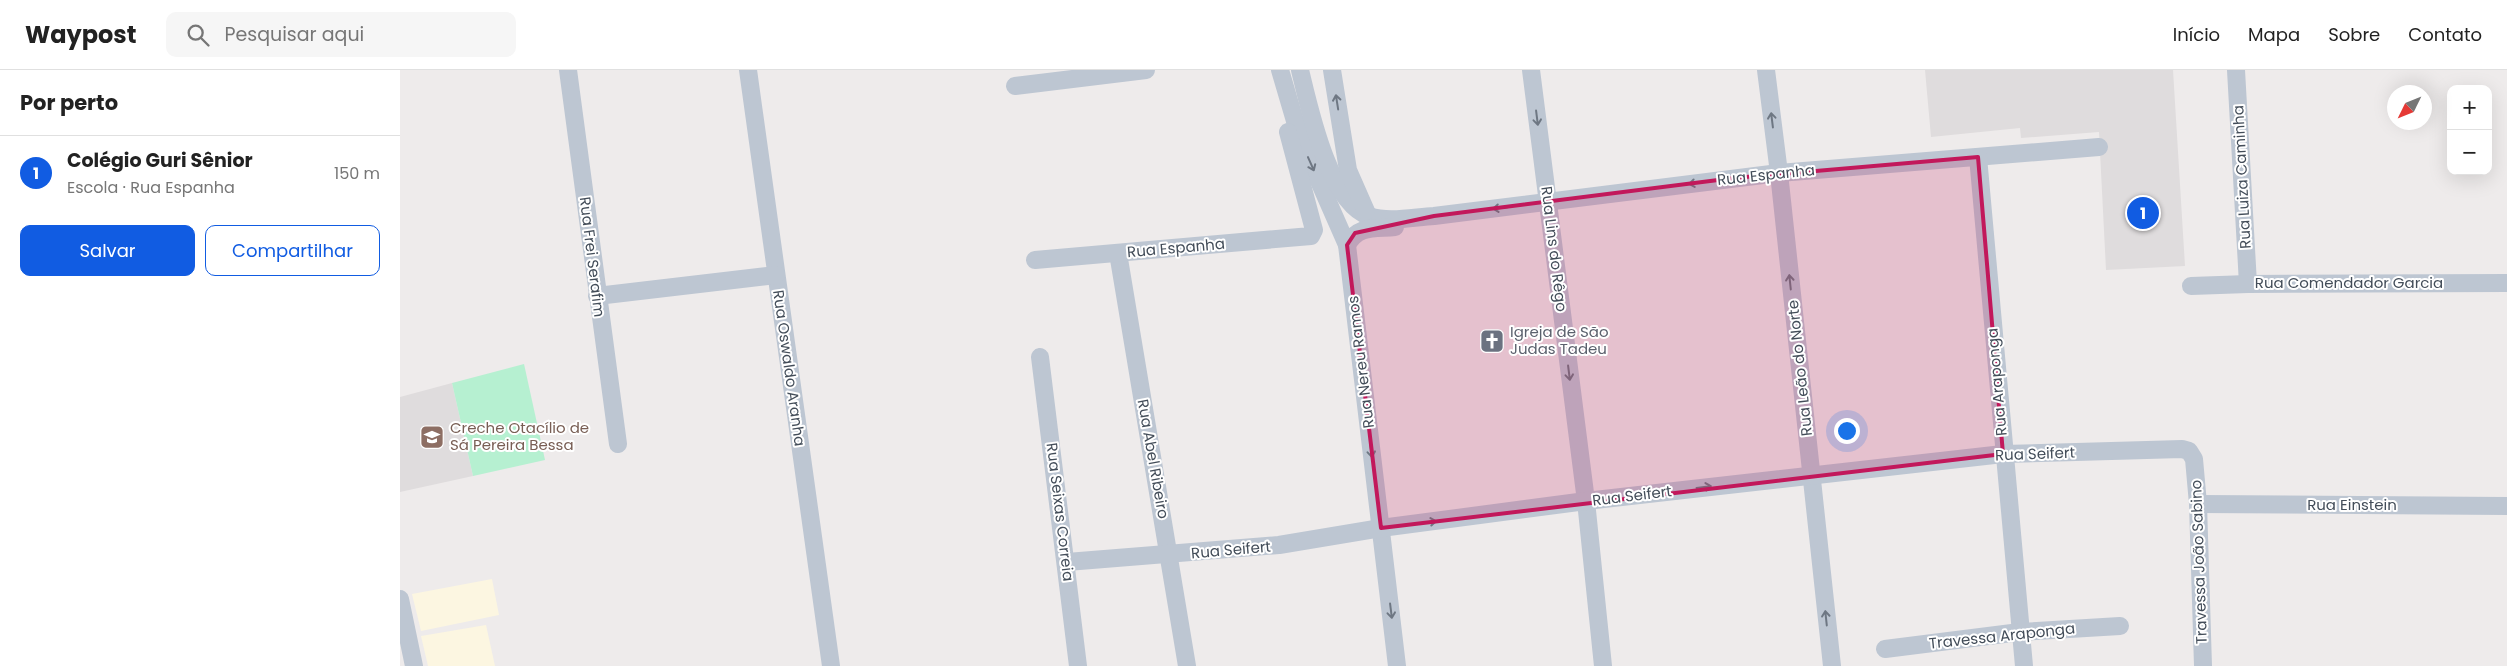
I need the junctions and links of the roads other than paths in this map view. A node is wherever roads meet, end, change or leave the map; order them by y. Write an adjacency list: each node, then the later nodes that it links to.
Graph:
1 (568, 70): 25 (street, Rua Frei Serafim)
2 (748, 70): 21 (street, Rua Oswaldo Aranha)
3 (1146, 70): 11 (street)
4 (1272, 70): 19 (street, Rua Espanha)
5 (1280, 70): 18 (street, Rua Nereu Ramos, one-way to 18)
6 (1300, 70): 16 (street)
7 (1332, 70): 16 (street, one-way to 7)
8 (1531, 70): 15 (street, Rua Lins do Rêgo, one-way to 15)
9 (1766, 70): 14 (street, Rua Leão do Norte, one-way to 9)
10 (2236, 70): 23 (street, Rua Luiza Caminha)
11 (1015, 86)
12 (2099, 147): 13 (street, Rua Espanha)
13 (1978, 157): 14 (street, Rua Espanha); 28 (street, Rua Araponga)
14 (1779, 173): 15 (street, Rua Espanha, one-way to 15); 30 (street, Rua Leão do Norte, one-way to 14)
15 (1548, 203): 17 (street, Rua Espanha, one-way to 17); 31 (street, Rua Lins do Rêgo, one-way to 31)
16 (1368, 216): 17 (street, Rua Espanha)
17 (1434, 216): 18 (street, Rua Espanha)
18 (1347, 245): 34 (street, Rua Nereu Ramos, one-way to 34)
19 (1118, 253): 20 (street, Rua Espanha); 35 (street, Rua Abel Ribeiro)
20 (1035, 260)
21 (776, 275): 25 (street); 42 (street, Rua Oswaldo Aranha)
22 (2507, 283): 23 (street, Rua Comendador Garcia)
23 (2248, 284): 24 (street, Rua Comendador Garcia)
24 (2191, 286)
25 (597, 296): 27 (street, Rua Frei Serafim)
26 (1040, 357): 36 (street, Rua Seixas Correia)
27 (618, 444)
28 (2003, 454): 29 (street, Rua Seifert); 30 (street, Rua Seifert); 39 (street, Rua Araponga)
29 (2194, 459): 32 (street, Travessa João Sabino)
30 (1811, 474): 31 (street, Rua Seifert, one-way to 30); 47 (street, Rua Leão do Norte, one-way to 30)
31 (1586, 501): 34 (street, Rua Seifert, one-way to 31); 46 (street, Rua Lins do Rêgo)
32 (2198, 504): 33 (street, Rua Einstein); 49 (street, Travessa João Sabino)
33 (2507, 506)
34 (1381, 528): 35 (street, Rua Seifert); 45 (street, Rua Nereu Ramos, one-way to 45)
35 (1170, 555): 36 (street, Rua Seifert); 44 (street, Rua Abel Ribeiro)
36 (1067, 562): 43 (street, Rua Seixas Correia)
37 (400, 599): 41 (street)
38 (2120, 626): 39 (street, Travessa Araponga)
39 (2020, 632): 40 (street, Travessa Araponga); 48 (street, Rua Araponga)
40 (1885, 649)
41 (414, 666)
42 (831, 666)
43 (1078, 666)
44 (1187, 666)
45 (1398, 666)
46 (1603, 666)
47 (1832, 666)
48 (2024, 666)
49 (2203, 666)

